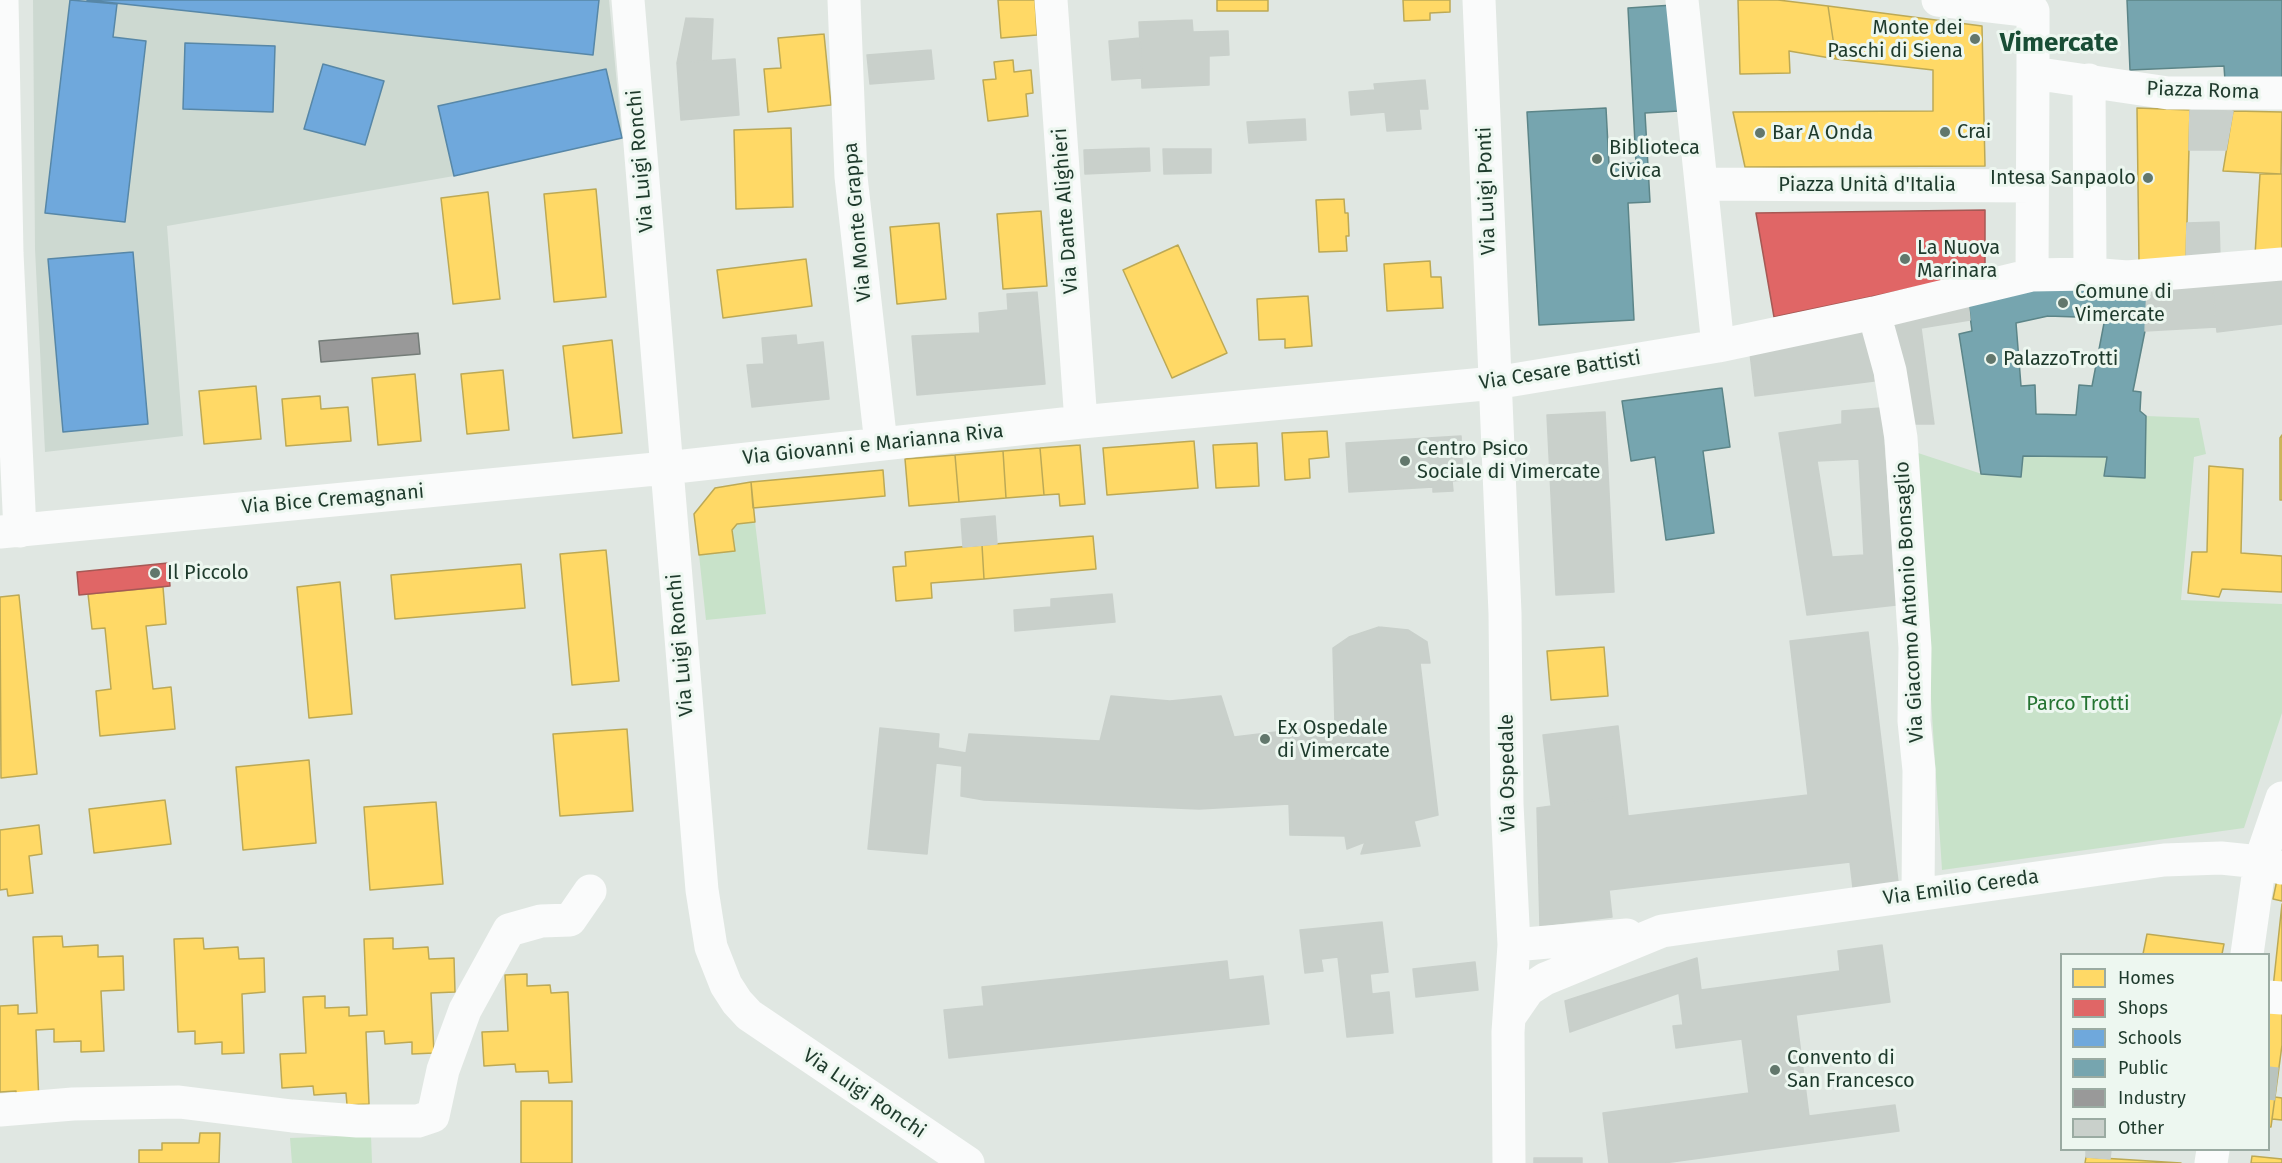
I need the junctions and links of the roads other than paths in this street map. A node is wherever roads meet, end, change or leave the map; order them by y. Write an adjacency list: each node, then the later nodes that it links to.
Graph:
1 (2, 0): 23 (street)
2 (628, 0): 22 (street, Via Luigi Ronchi)
3 (844, 0): 21 (street, Via Monte Grappa)
4 (1051, 0): 20 (street, Via Dante Alighieri)
5 (1479, 0): 19 (street, Via Luigi Ponti)
6 (1682, 0): 12 (street)
7 (1938, 0): 8 (street)
8 (2039, 6): 9 (street)
9 (2033, 73): 10 (street); 13 (street)
10 (2089, 80): 11 (street, Piazza Roma); 15 (street)
11 (2282, 93)
12 (1701, 184): 13 (street, Piazza Unità d'Italia); 18 (street)
13 (2032, 186): 16 (street)
14 (2282, 264): 15 (street)
15 (2090, 274): 16 (street)
16 (2032, 275): 17 (street, Via Cesare Battisti)
17 (1874, 313): 18 (street, Via Cesare Battisti); 26 (street, Via Giacomo Antonio Bonsaglio)
18 (1718, 346): 19 (street, Via Cesare Battisti)
19 (1495, 383): 20 (street, Via Cesare Battisti); 29 (street, Via Ospedale)
20 (1081, 423): 21 (street, Via Giovanni e Marianna Riva)
21 (881, 444): 22 (street, Via Giovanni e Marianna Riva)
22 (666, 468): 23 (street, Via Bice Cremagnani); 33 (street, Via Luigi Ronchi)
23 (10, 532)
24 (2280, 813): 25 (street)
25 (2271, 865): 26 (street, Via Emilio Cereda); 30 (street)
26 (1913, 885): 28 (street, Via Emilio Cereda)
27 (590, 891): 32 (street)
28 (1662, 932): 29 (street, Via Emilio Cereda); 31 (street, Via Emilio Cereda)
29 (1514, 945): 31 (street, Via Ospedale)
30 (2247, 953)
31 (1510, 1016): 34 (street, Via Ospedale)
32 (0, 1110)
33 (968, 1163)
34 (1509, 1163)

